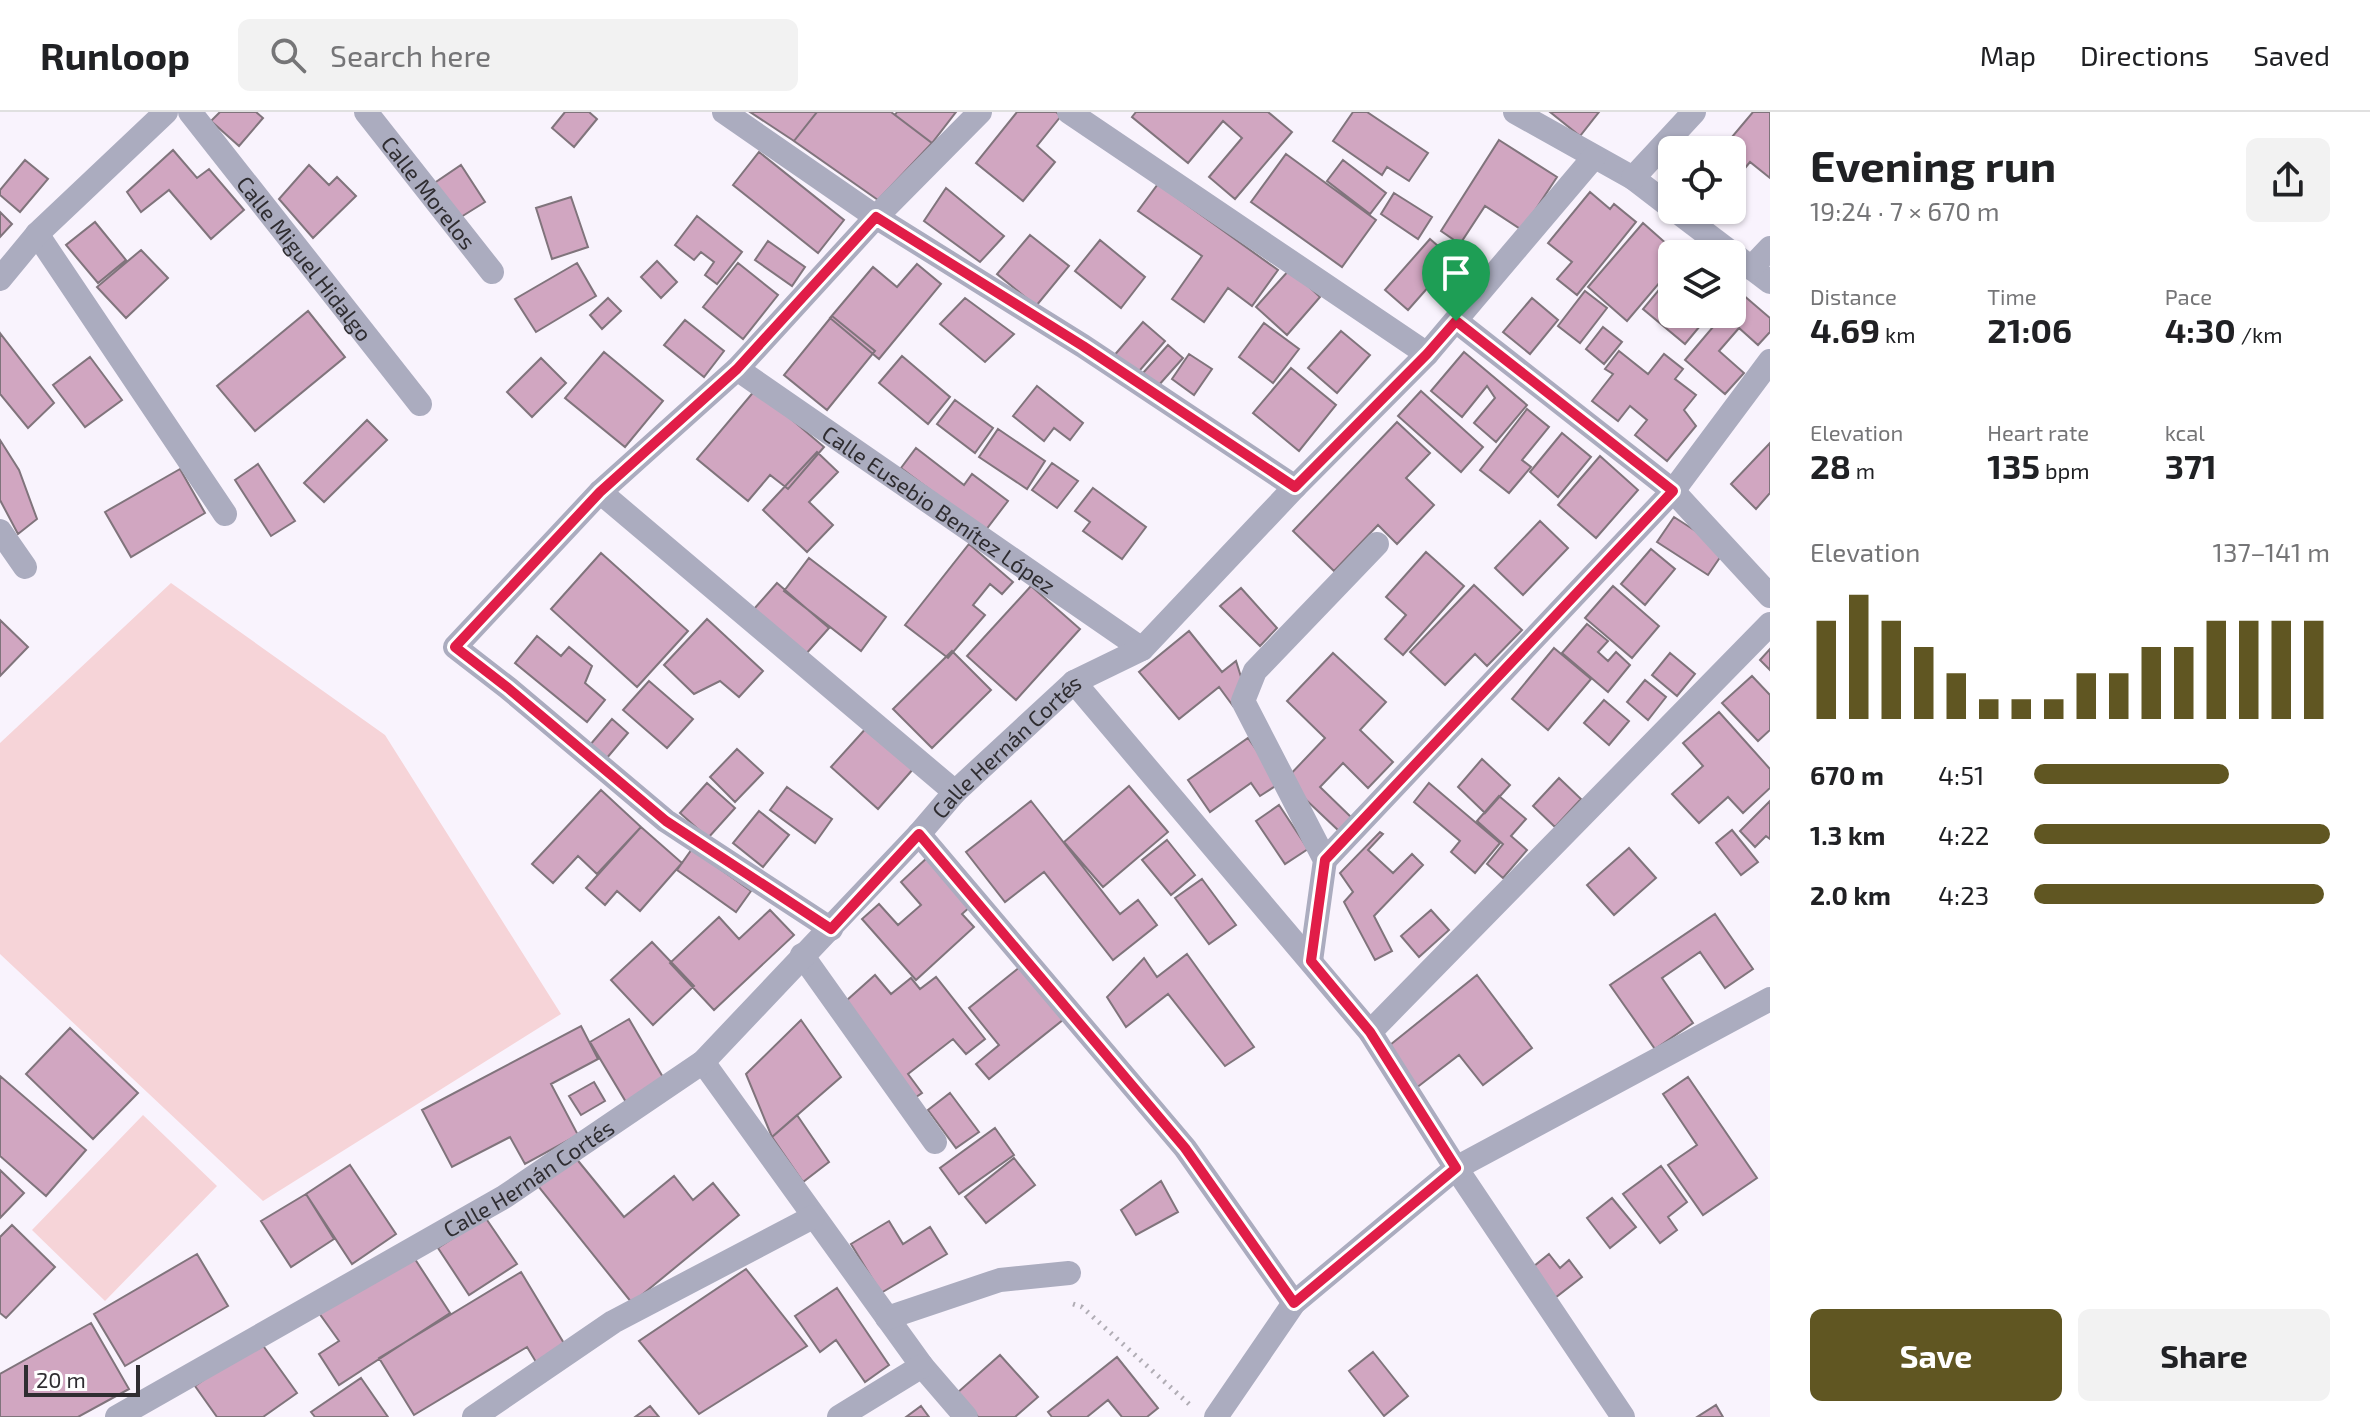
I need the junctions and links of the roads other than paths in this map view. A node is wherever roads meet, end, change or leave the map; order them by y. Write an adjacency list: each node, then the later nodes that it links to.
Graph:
1 (166, 112): 14 (street)
2 (190, 112): 23 (street, Calle Miguel Hidalgo)
3 (366, 112): 16 (street, Calle Morelos)
4 (724, 112): 12 (street)
5 (980, 112): 12 (street)
6 (1069, 112): 20 (street)
7 (1515, 112): 9 (street)
8 (1694, 112): 10 (street)
9 (1594, 157): 10 (street); 19 (street, Calle Hernán Cortés)
10 (1633, 178): 11 (street)
11 (1658, 197)
12 (876, 217): 22 (street); 24 (street)
13 (1694, 224): 17 (street)
14 (37, 234): 18 (street); 27 (street)
15 (1770, 248): 17 (street)
16 (492, 272)
17 (1760, 275)
18 (0, 279)
19 (1456, 321): 20 (street, Calle Hernán Cortés); 25 (street)
20 (1427, 354): 24 (street, Calle Hernán Cortés)
21 (1770, 361): 25 (street)
22 (737, 369): 26 (street); 33 (street, Calle Eusebio Benítez López)
23 (420, 404)
24 (1295, 487): 33 (street, Calle Hernán Cortés)
25 (1673, 491): 31 (street); 37 (street)
26 (600, 492): 35 (street); 38 (street)
27 (225, 514)
28 (0, 531): 30 (street)
29 (1377, 544): 37 (street)
30 (25, 567)
31 (1770, 596)
32 (1770, 624): 42 (street)
33 (1142, 649): 34 (street, Calle Hernán Cortés)
34 (1074, 682): 35 (street, Calle Hernán Cortés); 40 (street)
35 (955, 792): 36 (street, Calle Hernán Cortés)
36 (919, 834): 38 (street, Calle Hernán Cortés); 48 (street)
37 (1325, 860): 40 (street)
38 (831, 929): 39 (street, Calle Hernán Cortés)
39 (802, 955): 43 (street, Calle Hernán Cortés); 44 (street)
40 (1311, 961): 42 (street)
41 (1770, 999): 45 (street)
42 (1370, 1032): 45 (street)
43 (703, 1062): 46 (street); 51 (street, Calle Hernán Cortés)
44 (935, 1142)
45 (1456, 1168): 48 (street); 56 (street)
46 (813, 1217): 49 (street); 52 (street)
47 (1069, 1273): 49 (street)
48 (1294, 1303): 55 (street)
49 (887, 1318): 50 (street)
50 (922, 1366): 53 (street); 54 (street)
51 (117, 1417)
52 (474, 1417)
53 (839, 1417)
54 (966, 1417)
55 (1216, 1417)
56 (1623, 1417)

